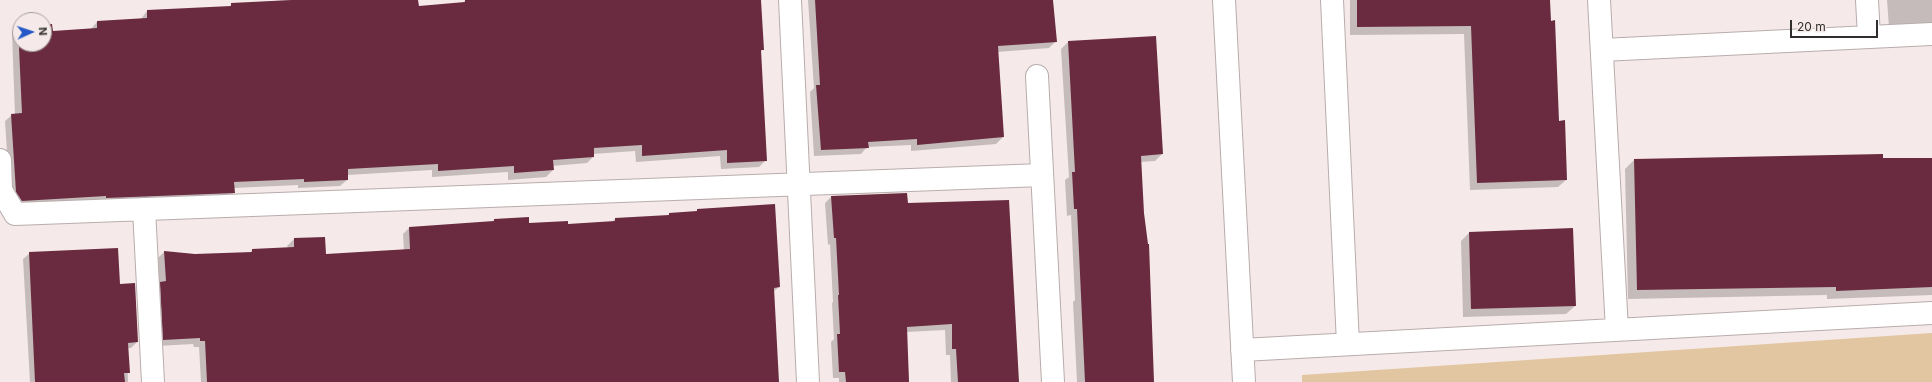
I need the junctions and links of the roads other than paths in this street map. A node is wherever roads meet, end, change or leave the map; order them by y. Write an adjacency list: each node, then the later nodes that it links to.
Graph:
1 (790, 0): 12 (street)
2 (1224, 0): 17 (street)
3 (1332, 0): 16 (street)
4 (1599, 0): 8 (street)
5 (1867, 0): 7 (street)
6 (1932, 34): 7 (street)
7 (1869, 37): 8 (street)
8 (1602, 50): 15 (street)
9 (1037, 76): 11 (street)
10 (0, 160): 13 (street)
11 (1042, 174): 12 (street); 20 (street)
12 (799, 184): 13 (street); 19 (street)
13 (144, 209): 18 (street)
14 (1932, 313): 15 (street)
15 (1617, 330): 16 (street)
16 (1348, 344): 17 (street)
17 (1242, 350): 21 (street)
18 (153, 382)
19 (808, 382)
20 (1053, 382)
21 (1244, 382)

